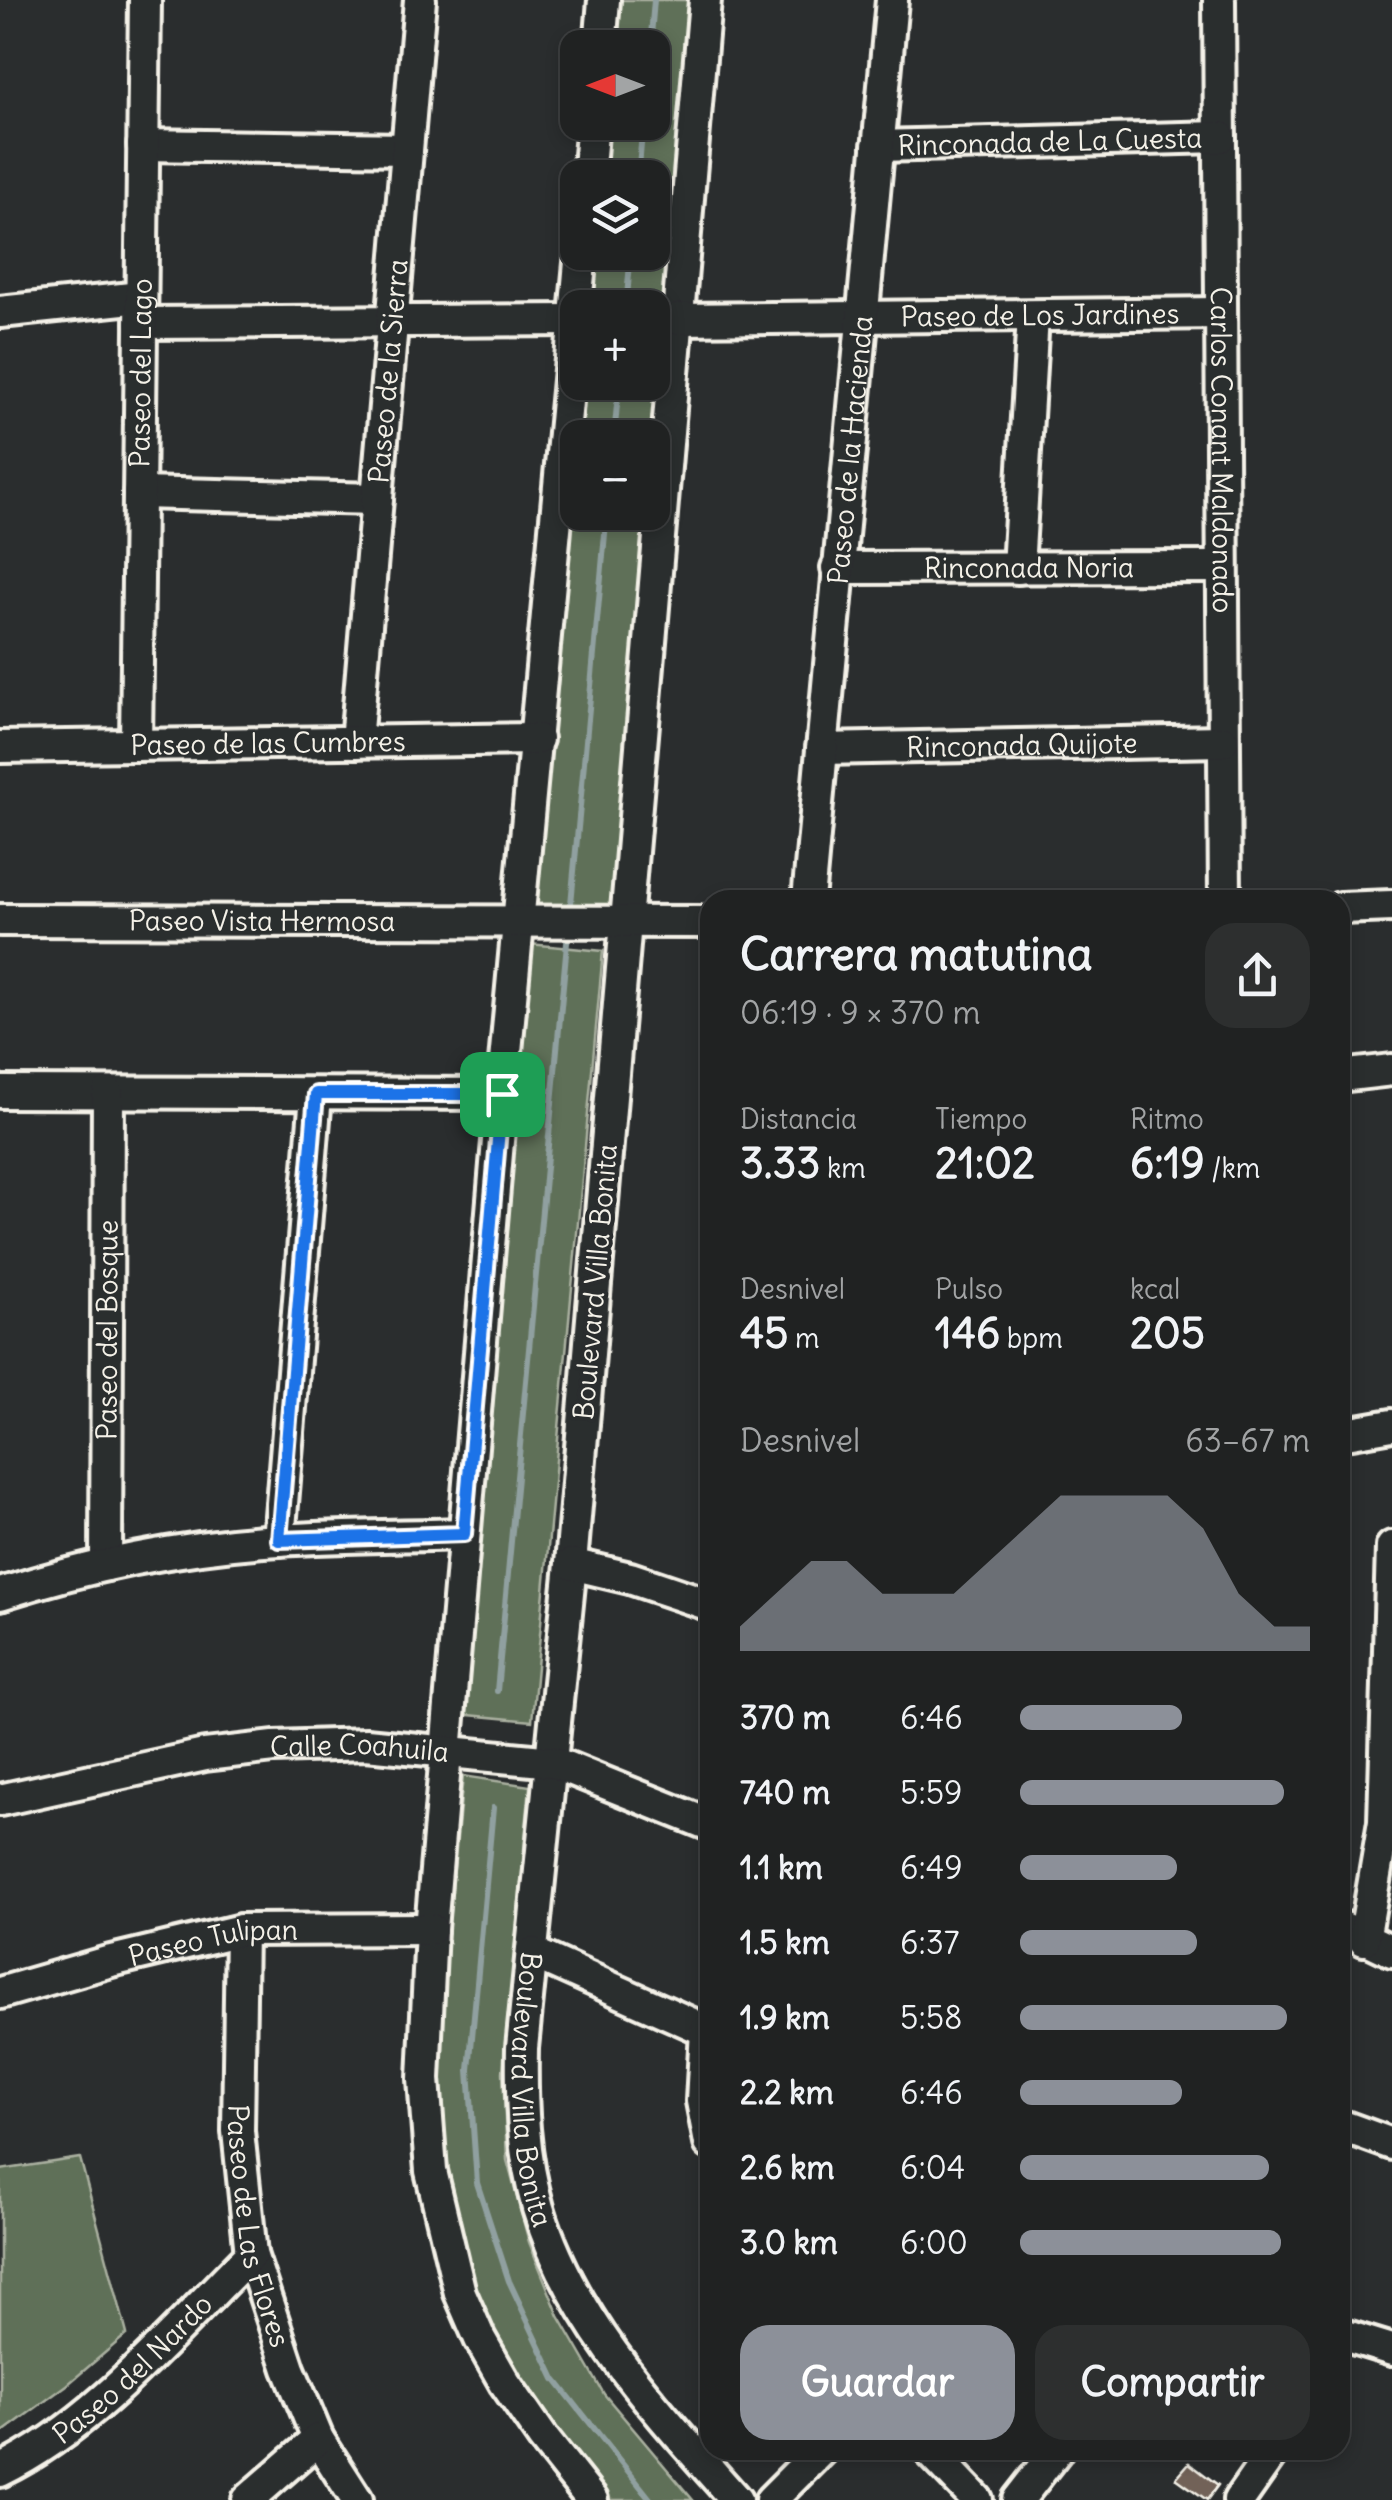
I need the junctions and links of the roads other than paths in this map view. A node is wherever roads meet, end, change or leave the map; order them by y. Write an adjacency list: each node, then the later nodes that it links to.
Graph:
1 (145, 0): 9 (street, Paseo del Lago)
2 (420, 0): 11 (street, Paseo de la Sierra)
3 (604, 0): 7 (street)
4 (705, 0): 17 (street, Boulevard Villa Bonita)
5 (892, 0): 10 (street, Paseo de la Hacienda)
6 (1219, 0): 8 (street, Carlos Conant Maldonado)
7 (602, 30)
8 (1220, 137): 10 (street, Rinconada de La Cuesta); 14 (street, Carlos Conant Maldonado)
9 (143, 145): 11 (street); 12 (street, Paseo del Lago)
10 (878, 146): 16 (street, Paseo de la Hacienda)
11 (407, 149): 19 (street, Paseo de la Sierra)
12 (141, 310): 13 (street); 19 (street); 21 (street, Paseo del Lago)
13 (0, 312)
14 (1220, 313): 15 (street, Paseo de Los Jardines); 23 (street, Carlos Conant Maldonado)
15 (1033, 316): 16 (street, Paseo de Los Jardines); 25 (street)
16 (860, 317): 17 (street, Paseo de Los Jardines); 24 (street, Paseo de la Hacienda)
17 (678, 319): 38 (street, Boulevard Villa Bonita)
18 (560, 320): 19 (street)
19 (392, 321): 22 (street, Paseo de la Sierra)
20 (568, 400): 26 (street)
21 (138, 493): 22 (street); 29 (street, Paseo del Lago)
22 (377, 499): 28 (street, Paseo de la Sierra)
23 (1222, 567): 25 (street, Rinconada Noria); 27 (street, Carlos Conant Maldonado)
24 (838, 568): 25 (street, Rinconada Noria); 31 (street, Paseo de la Hacienda)
25 (1018, 568)
26 (537, 739): 28 (street, Paseo de las Cumbres); 36 (street)
27 (1223, 741): 31 (street, Rinconada Quijote); 33 (street, Carlos Conant Maldonado)
28 (356, 742): 29 (street, Paseo de las Cumbres)
29 (136, 744): 30 (street, Paseo de las Cumbres)
30 (0, 746)
31 (822, 748): 32 (street, Paseo de la Hacienda)
32 (809, 890)
33 (1225, 890)
34 (1392, 906): 35 (street)
35 (1350, 908)
36 (522, 919): 37 (street, Paseo Vista Hermosa); 38 (street, Paseo Vista Hermosa); 45 (street)
37 (0, 920)
38 (620, 921): 39 (street); 51 (street, Boulevard Villa Bonita)
39 (700, 922)
40 (1392, 1070): 41 (street)
41 (1350, 1075)
42 (0, 1092): 43 (street)
43 (108, 1093): 44 (street); 52 (street, Paseo del Bosque)
44 (316, 1094): 45 (street); 49 (street)
45 (502, 1094): 48 (street)
46 (1392, 1425): 47 (street)
47 (1350, 1432)
48 (464, 1534): 49 (street); 55 (street)
49 (279, 1540): 52 (street)
50 (1392, 1546): 61 (street)
51 (571, 1564): 54 (street); 56 (street, Boulevard Villa Bonita)
52 (106, 1565): 53 (street)
53 (0, 1594)
54 (700, 1602)
55 (453, 1751): 56 (street, Calle Coahuila); 57 (street, Calle Coahuila); 59 (street)
56 (546, 1761): 58 (street, Calle Coahuila); 62 (street, Boulevard Villa Bonita)
57 (0, 1800)
58 (700, 1821)
59 (431, 1929): 60 (street, Paseo Tulipan); 80 (street)
60 (241, 1930): 63 (street, Paseo Tulipan); 67 (street, Paseo de Las Flores)
61 (1365, 1939)
62 (533, 1953): 64 (street); 71 (street, Boulevard Villa Bonita)
63 (0, 1993)
64 (700, 2028)
65 (1350, 2129): 66 (street)
66 (1392, 2144)
67 (251, 2254): 70 (street, Paseo de Las Flores); 77 (street, Paseo del Nardo)
68 (1350, 2344): 69 (street)
69 (1392, 2350)
70 (318, 2439): 78 (street); 79 (street, Paseo de Las Flores)
71 (700, 2459)
72 (701, 2460): 81 (street, Boulevard Villa Bonita)
73 (811, 2460): 82 (street)
74 (939, 2460): 83 (street)
75 (1048, 2460): 84 (street)
76 (1267, 2460): 85 (street)
77 (0, 2472)
78 (248, 2500)
79 (358, 2500)
80 (592, 2500)
81 (736, 2500)
82 (771, 2500)
83 (977, 2500)
84 (1018, 2500)
85 (1239, 2500)

